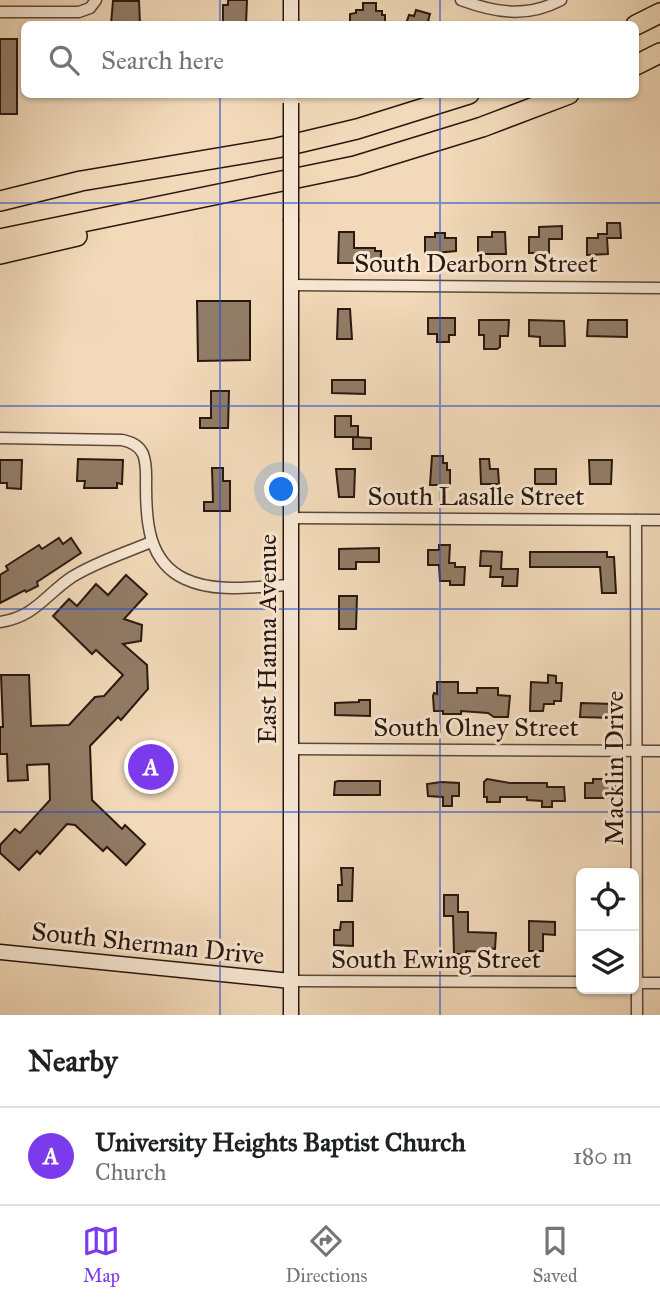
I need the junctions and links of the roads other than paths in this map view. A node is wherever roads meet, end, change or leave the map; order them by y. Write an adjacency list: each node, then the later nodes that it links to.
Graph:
1 (291, 0): 9 (main road)
2 (461, 0): 7 (street)
3 (525, 0): 7 (street)
4 (561, 0): 7 (street)
5 (96, 2): 6 (street)
6 (0, 12)
7 (525, 12)
8 (660, 13): 10 (highway)
9 (291, 21)
10 (639, 23)
11 (660, 53): 12 (highway)
12 (639, 63)
13 (456, 98): 16 (highway)
14 (558, 98): 17 (highway)
15 (291, 99): 22 (main road, East Hanna Avenue, bridge)
16 (81, 181): 18 (highway); 19 (highway)
17 (275, 184): 20 (highway); 21 (highway)
18 (0, 190)
19 (0, 201)
20 (0, 239)
21 (0, 254)
22 (291, 285): 23 (street, South Dearborn Street); 25 (main road, East Hanna Avenue)
23 (660, 288)
24 (0, 438): 28 (street)
25 (291, 518): 26 (street, South Lasalle Street); 29 (main road, East Hanna Avenue)
26 (636, 520): 27 (street, South Lasalle Street); 32 (street, Macklin Drive)
27 (660, 520)
28 (151, 542): 29 (street); 30 (street)
29 (291, 585): 31 (main road, East Hanna Avenue)
30 (0, 622)
31 (292, 749): 32 (street, South Olney Street); 36 (main road, East Hanna Avenue)
32 (637, 751): 33 (street, South Olney Street); 34 (street, Macklin Drive)
33 (660, 751)
34 (635, 931)
35 (0, 952): 36 (main road, South Sherman Drive)
36 (291, 981): 37 (street, South Ewing Street); 41 (main road, East Hanna Avenue)
37 (576, 982)
38 (639, 983): 39 (street)
39 (660, 983)
40 (636, 994): 42 (street, Macklin Drive)
41 (291, 1015)
42 (637, 1015)

